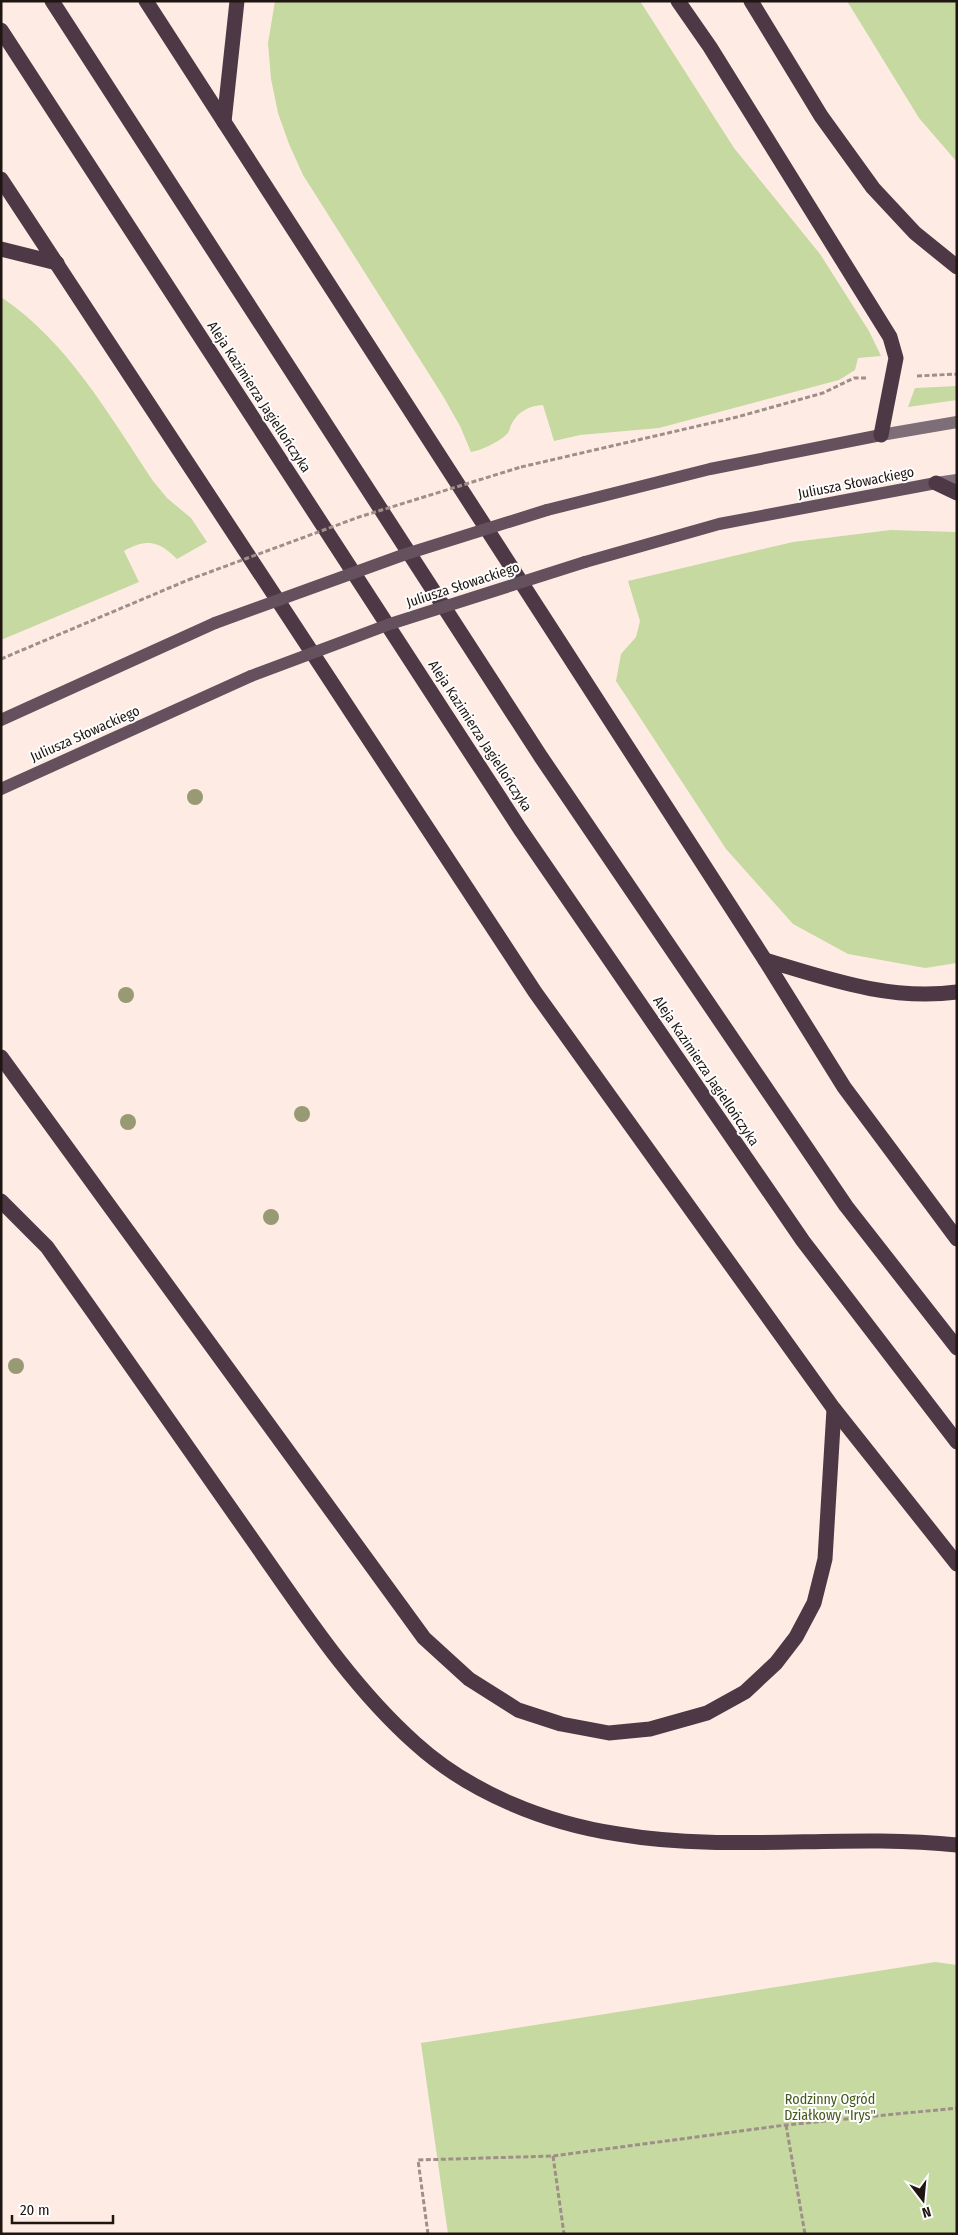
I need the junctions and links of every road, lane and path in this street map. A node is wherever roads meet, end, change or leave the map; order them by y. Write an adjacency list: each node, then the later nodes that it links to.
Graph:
1 (52, 1): 26 (highway)
2 (146, 1): 7 (highway)
3 (236, 1): 7 (highway)
4 (678, 1): 14 (highway)
5 (751, 1): 11 (highway)
6 (1, 30): 28 (highway, Aleja Kazimierza Jagiellończyka)
7 (224, 122): 21 (highway)
8 (1, 179): 10 (highway)
9 (1, 248): 10 (highway)
10 (57, 263): 27 (highway)
11 (957, 267)
12 (869, 377): 18 (path, bridge)
13 (957, 422): 14 (main road)
14 (881, 435): 19 (main road, bridge)
15 (957, 480): 16 (main road, Juliusza Słowackiego)
16 (936, 482): 17 (highway); 20 (main road, Juliusza Słowackiego, bridge)
17 (957, 494)
18 (1, 659)
19 (1, 720)
20 (1, 788)
21 (765, 960): 22 (highway); 25 (highway)
22 (957, 992)
23 (1, 1056): 27 (highway)
24 (1, 1201): 30 (highway)
25 (957, 1238)
26 (957, 1348)
27 (834, 1408): 29 (highway)
28 (957, 1442)
29 (957, 1564)
30 (957, 1845)
31 (957, 2108): 32 (path)
32 (786, 2125): 33 (path); 36 (path)
33 (553, 2156): 34 (path); 35 (path)
34 (428, 2234)
35 (564, 2234)
36 (805, 2234)

